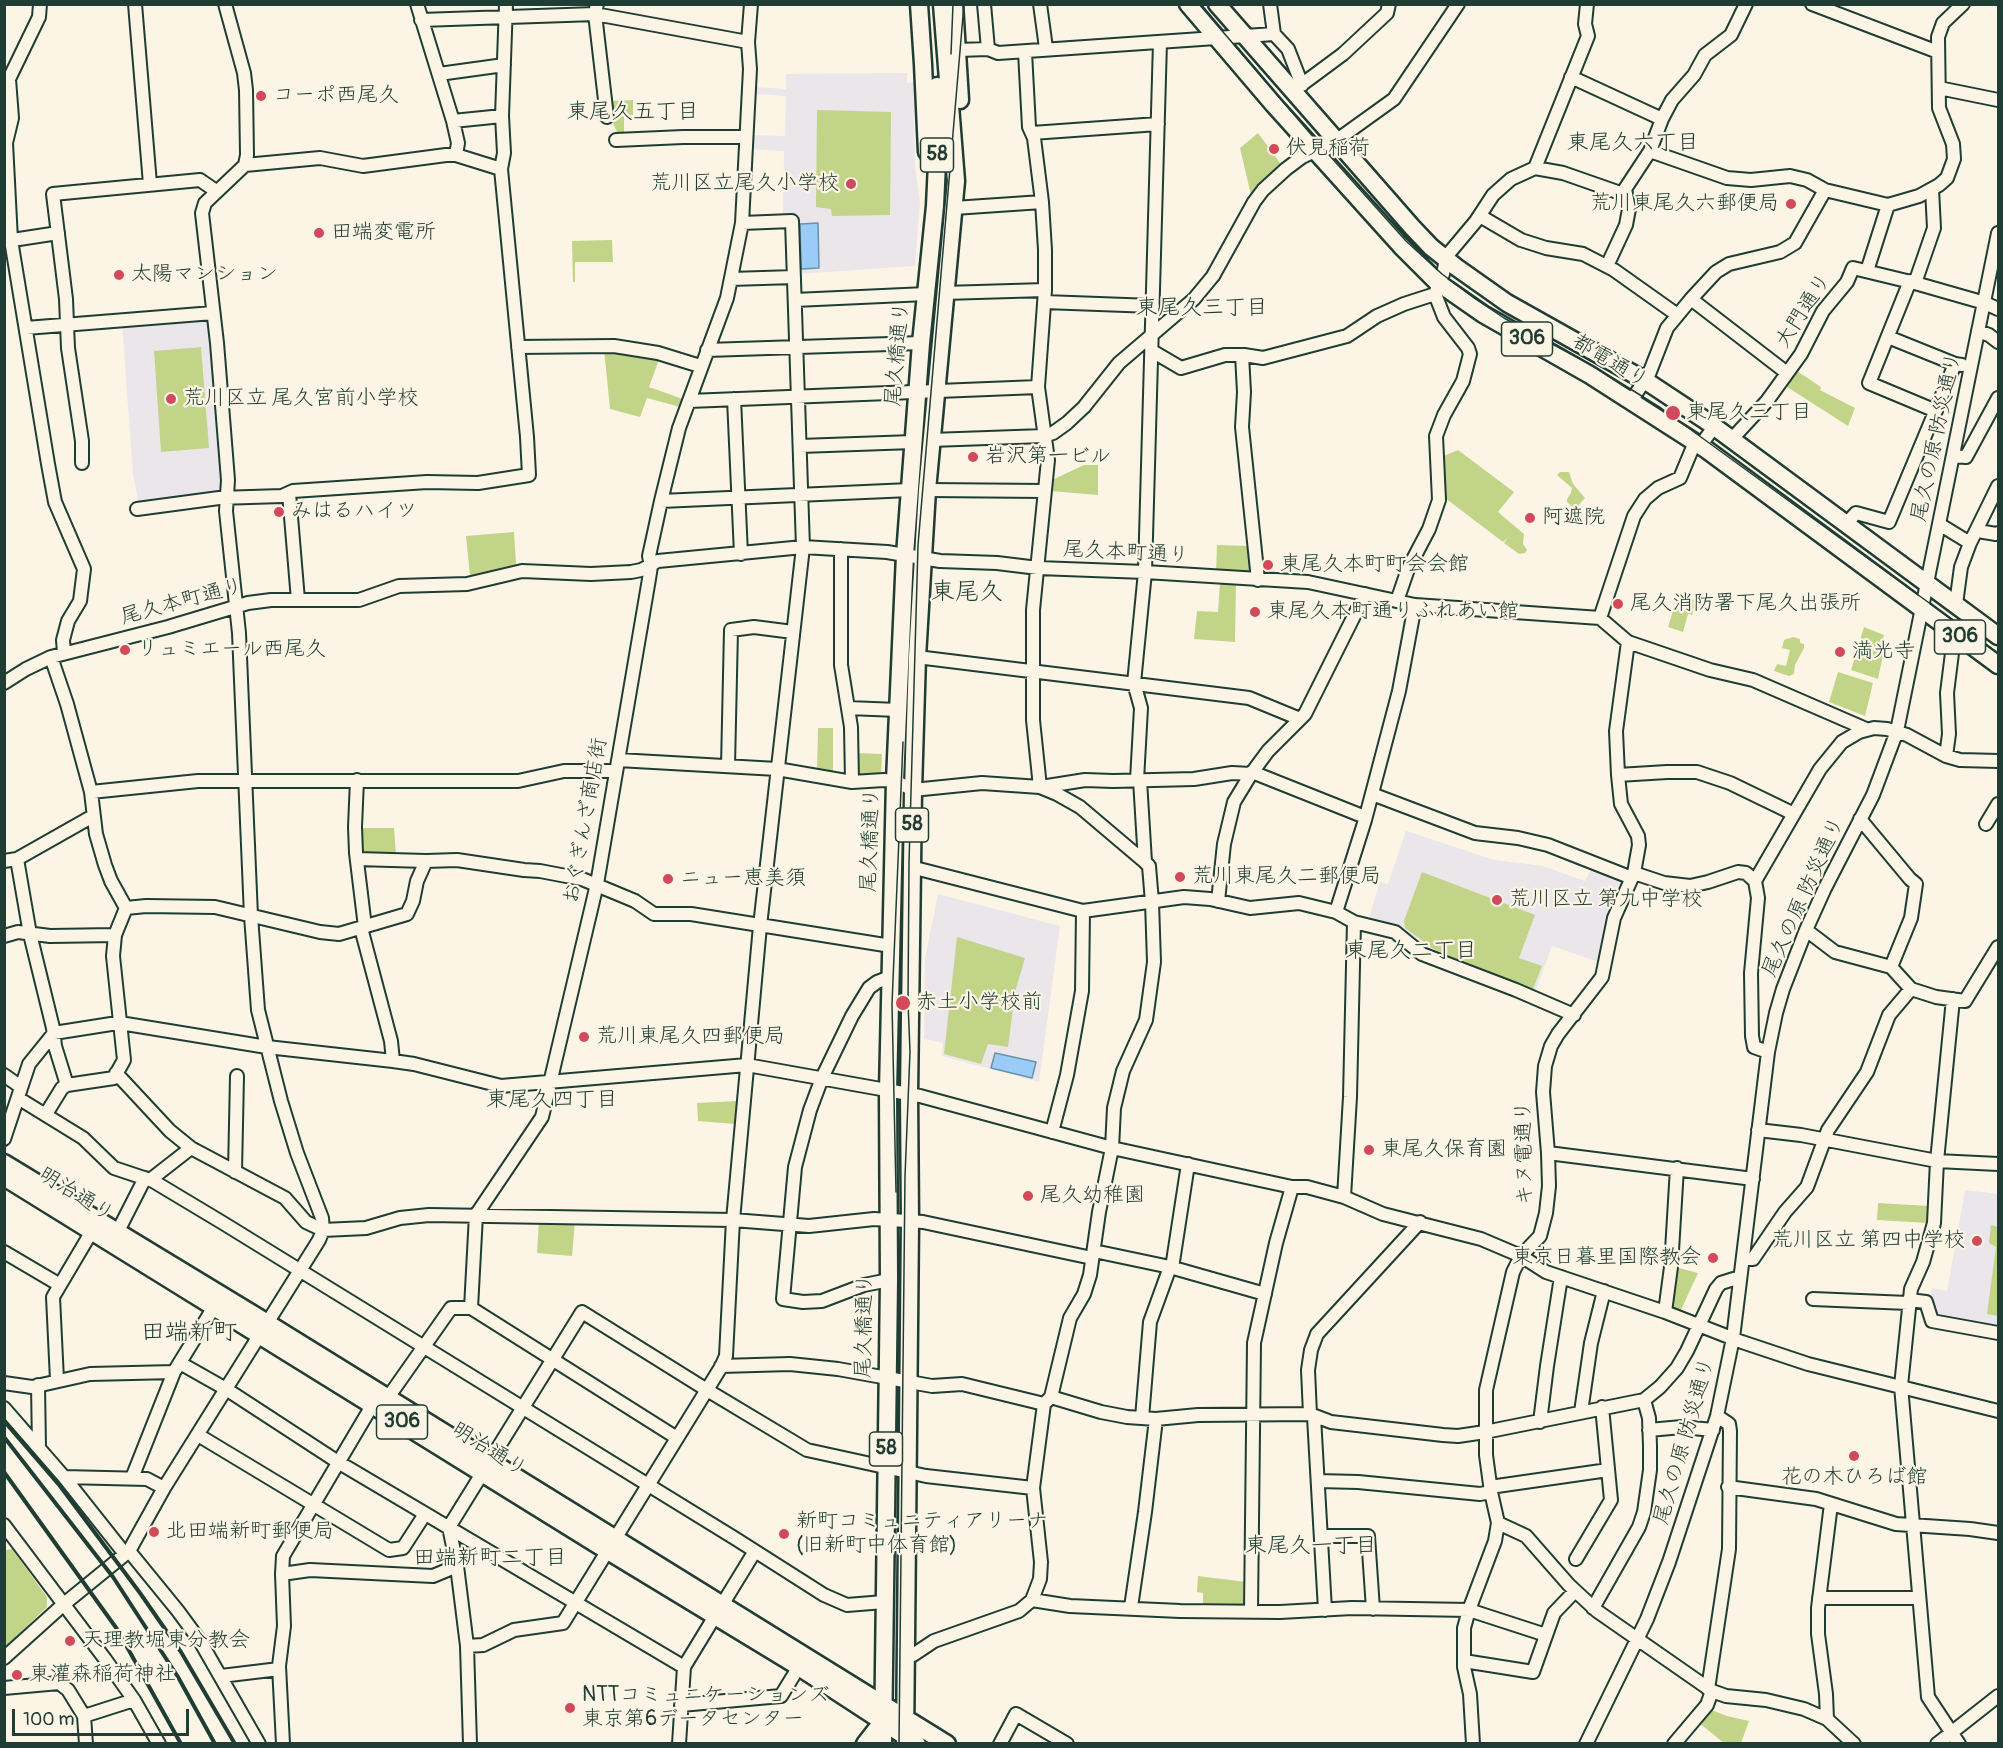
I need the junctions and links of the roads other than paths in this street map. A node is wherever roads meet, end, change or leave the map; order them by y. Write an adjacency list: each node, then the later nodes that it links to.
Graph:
1 (40, 4): 72 (street)
2 (135, 4): 59 (street)
3 (225, 4): 55 (street)
4 (417, 4): 25 (street)
5 (506, 4): 24 (street)
6 (751, 4): 29 (street, おぐぎんざ商店街)
7 (918, 4): 66 (main road)
8 (931, 4): 42 (main road, 尾久橋通り / 58)
9 (942, 4): 42 (main road, 尾久橋通り / 58)
10 (954, 4): 33 (main road)
11 (984, 4): 32 (street)
12 (1040, 4): 31 (street)
13 (1188, 4): 23 (main road, 都電通り / 306)
14 (1217, 4): 27 (main road, 都電通り / 306)
15 (1270, 4): 26 (street)
16 (1389, 4): 39 (street)
17 (1458, 4): 51 (street)
18 (1587, 4): 38 (street)
19 (1746, 4): 45 (street)
20 (1812, 4): 35 (street)
21 (1963, 4): 35 (street)
22 (596, 9): 24 (street); 29 (street); 44 (street)
23 (1199, 11): 28 (main road, 都電通り / 306)
24 (505, 18): 25 (street); 36 (street)
25 (421, 20): 37 (street)
26 (1274, 34): 27 (street); 39 (street)
27 (1244, 36): 28 (street); 39 (main road, 都電通り / 306)
28 (1216, 38): 30 (street); 52 (main road, 都電通り / 306)
29 (748, 42): 49 (street, おぐぎんざ商店街)
30 (1160, 42): 31 (street); 47 (street)
31 (1046, 48): 34 (street)
32 (988, 49): 33 (street); 34 (street)
33 (958, 51): 58 (main road)
34 (1025, 51): 48 (street)
35 (1938, 52): 40 (street)
36 (504, 65): 37 (street); 43 (street)
37 (439, 74): 46 (street)
38 (1571, 77): 45 (street); 56 (street)
39 (1298, 88): 51 (main road, 都電通り / 306)
40 (1940, 88): 41 (street); 60 (street)
41 (1998, 100)
42 (943, 102): 58 (main road, 尾久橋通り / 58); 66 (main road, 尾久橋通り / 58)
43 (502, 116): 46 (street); 57 (street)
44 (607, 117)
45 (1662, 119): 53 (street)
46 (453, 121): 54 (street)
47 (1158, 124): 48 (street); 86 (street)
48 (1032, 134): 64 (street)
49 (745, 138): 50 (street); 69 (street, おぐぎんざ商店街)
50 (616, 140)
51 (1337, 140): 52 (street); 73 (main road, 都電通り / 306)
52 (1314, 150): 79 (main road, 都電通り / 306); 93 (street)
53 (1650, 151): 61 (street); 63 (street)
54 (456, 155): 55 (street); 57 (street)
55 (245, 165): 62 (street)
56 (1535, 168): 63 (street); 68 (street)
57 (501, 169): 97 (street)
58 (956, 181): 67 (main road, 尾久橋通り / 58)
59 (150, 184): 62 (street); 70 (street)
60 (1932, 189): 65 (street); 78 (street)
61 (1825, 190): 65 (street); 83 (street)
62 (216, 191): 88 (street)
63 (1626, 195): 74 (street)
64 (1042, 202): 67 (street); 82 (street)
65 (1888, 205): 75 (street)
66 (935, 206): 81 (main road, 尾久橋通り / 58)
67 (954, 208): 80 (main road, 尾久橋通り / 58)
68 (1480, 216): 73 (street); 74 (street)
69 (742, 223): 76 (street); 77 (street, おぐぎんざ商店街)
70 (58, 233): 72 (street); 90 (street)
71 (1998, 233): 85 (street, 尾久の原 防災通り)
72 (8, 240): 91 (street)
73 (1446, 259): 79 (street); 106 (main road, 都電通り / 306)
74 (1607, 266): 89 (street)
75 (1867, 271): 78 (street); 105 (street, 大門通り)
76 (794, 277): 77 (street); 84 (street)
77 (731, 279): 99 (street, おぐぎんざ商店街)
78 (1913, 282): 85 (street); 94 (street)
79 (1438, 289): 101 (street); 114 (main road, 都電通り / 306); 152 (street)
80 (944, 293): 82 (street); 108 (main road, 尾久橋通り / 58)
81 (926, 294): 84 (street); 96 (main road, 尾久橋通り / 58)
82 (1044, 296): 86 (street); 107 (street)
83 (1690, 299): 89 (street); 105 (street)
84 (795, 300): 98 (street)
85 (1985, 303): 87 (street); 92 (street, 尾久の原 防災通り)
86 (1153, 306): 93 (street)
87 (1998, 309)
88 (213, 313): 90 (street); 131 (street)
89 (1676, 314): 106 (street)
90 (67, 325): 91 (street); 124 (street)
91 (26, 328): 162 (street)
92 (1978, 331): 95 (street); 104 (street, 尾久の原 防災通り)
93 (1152, 334): 100 (street); 117 (street)
94 (1888, 337): 102 (street); 115 (street)
95 (1998, 342)
96 (921, 343): 98 (street); 109 (main road, 尾久橋通り / 58)
97 (518, 347): 103 (street); 129 (street)
98 (796, 347): 99 (street); 110 (street)
99 (707, 350): 103 (street, おぐぎんざ商店街)
100 (1152, 351): 101 (street); 147 (street)
101 (1242, 355): 148 (street)
102 (1955, 364): 104 (street); 115 (street)
103 (700, 366): 113 (street, おぐぎんざ商店街)
104 (1972, 367): 123 (street, 尾久の原 防災通り)
105 (1787, 373): 119 (street, 大門通り)
106 (1646, 381): 114 (street); 116 (main road, 都電通り / 306)
107 (1038, 387): 108 (street); 117 (street)
108 (936, 391): 109 (street); 118 (main road, 尾久橋通り / 58)
109 (917, 392): 110 (street); 120 (main road, 尾久橋通り / 58)
110 (798, 396): 112 (street); 122 (street)
111 (1998, 398): 123 (street)
112 (734, 399): 113 (street); 132 (street)
113 (689, 401): 133 (street, おぐぎんざ商店街)
114 (1631, 401): 121 (main road, 都電通り / 306)
115 (1936, 411): 135 (street)
116 (1714, 427): 119 (main road, 都電通り / 306); 121 (street)
117 (1044, 436): 118 (street); 128 (street)
118 (931, 440): 127 (main road, 尾久橋通り / 58)
119 (1731, 440): 135 (main road, 都電通り / 306)
120 (913, 442): 122 (street); 126 (main road, 尾久橋通り / 58)
121 (1697, 444): 156 (main road, 都電通り / 306); 157 (street)
122 (800, 446): 130 (street)
123 (1953, 456): 136 (street, 尾久の原 防災通り)
124 (82, 463)
125 (1998, 486): 137 (street)
126 (910, 490): 130 (street); 143 (main road, 尾久橋通り / 58)
127 (927, 490): 128 (street); 144 (main road, 尾久橋通り / 58)
128 (1045, 491): 146 (street)
129 (289, 493): 131 (street); 151 (street)
130 (802, 495): 132 (street); 140 (street)
131 (226, 498): 134 (street); 154 (street)
132 (738, 498): 133 (street); 142 (street)
133 (661, 501): 145 (street, おぐぎんざ商店街)
134 (137, 509)
135 (1846, 524): 149 (main road, 都電通り / 306)
136 (1939, 524): 139 (street); 149 (street, 尾久の原 防災通り)
137 (1978, 531): 138 (street); 139 (street)
138 (1998, 533)
139 (1971, 543): 153 (street)
140 (803, 547): 141 (street, 尾久本町通り); 142 (street, 尾久本町通り); 158 (street)
141 (841, 549): 143 (street, 尾久本町通り); 169 (street)
142 (741, 554): 145 (street, 尾久本町通り)
143 (905, 555): 144 (street, 尾久本町通り); 170 (main road, 尾久橋通り / 58)
144 (922, 558): 146 (street, 尾久本町通り); 164 (main road, 尾久橋通り / 58)
145 (651, 566): 151 (street, 尾久本町通り); 176 (street, おぐぎんざ商店街)
146 (1038, 568): 147 (street, 尾久本町通り); 166 (street)
147 (1145, 572): 148 (street, 尾久本町通り); 167 (street)
148 (1258, 580): 150 (street, 尾久本町通り)
149 (1927, 583): 153 (main road, 都電通り / 306); 156 (street, 尾久の原 防災通り)
150 (1365, 594): 152 (street, 尾久本町通り); 171 (street)
151 (297, 600): 154 (street, 尾久本町通り)
152 (1397, 601): 155 (street, 尾久本町通り)
153 (1956, 604): 160 (main road, 都電通り / 306)
154 (236, 605): 162 (street, 尾久本町通り); 181 (street)
155 (1414, 605): 157 (street, 尾久本町通り); 189 (street)
156 (1922, 609): 159 (main road, 都電通り / 306); 173 (street, 尾久の原 防災通り)
157 (1600, 618): 161 (street)
158 (794, 632): 177 (street); 178 (street)
159 (1957, 634): 165 (main road, 都電通り / 306); 174 (street)
160 (1998, 636)
161 (1628, 642): 172 (street); 180 (street, キヌ電通り)
162 (64, 653): 163 (street, 尾久本町通り)
163 (51, 657): 168 (street, 尾久本町通り); 188 (street)
164 (917, 657): 166 (street); 187 (main road, 尾久橋通り / 58)
165 (1998, 664)
166 (1033, 670): 167 (street); 186 (street)
167 (1134, 682): 171 (street); 183 (street)
168 (4, 683)
169 (848, 708): 170 (street); 184 (street)
170 (898, 710): 185 (main road, 尾久橋通り / 58)
171 (1300, 718): 179 (street)
172 (1866, 729): 173 (street); 191 (street)
173 (1897, 731): 174 (street); 194 (street, 尾久の原 防災通り)
174 (1946, 756): 175 (street)
175 (1998, 761)
176 (617, 766): 177 (street); 182 (street); 203 (street, おぐぎんざ商店街)
177 (728, 766): 178 (street)
178 (777, 769): 184 (street); 211 (street)
179 (1252, 773): 183 (street); 193 (street); 204 (street)
180 (1618, 775): 191 (street); 201 (street, キヌ電通り)
181 (246, 780): 182 (street); 188 (street); 209 (street)
182 (357, 780): 196 (street)
183 (1139, 780): 186 (street); 199 (street)
184 (852, 782): 185 (street)
185 (895, 782): 187 (street); 217 (main road, 尾久橋通り / 58)
186 (1040, 787): 187 (street); 199 (street)
187 (913, 790): 200 (main road, 尾久橋通り / 58)
188 (91, 792): 192 (street)
189 (1372, 794): 193 (street); 201 (street)
190 (1998, 804): 195 (street)
191 (1794, 814): 202 (street)
192 (93, 816): 197 (street); 206 (street)
193 (1365, 817): 208 (street)
194 (1860, 819): 213 (street, 尾久の原 防災通り); 219 (street)
195 (1986, 824)
196 (357, 859): 198 (street); 212 (street)
197 (11, 860): 214 (street)
198 (426, 861): 203 (street); 212 (street)
199 (1145, 862): 205 (street)
200 (911, 867): 207 (street); 238 (main road, 尾久橋通り / 58)
201 (1633, 875): 202 (street); 223 (street, キヌ電通り)
202 (1755, 880): 227 (street)
203 (597, 884): 211 (street); 234 (street, おぐぎんざ商店街)
204 (1218, 901): 205 (street); 208 (street)
205 (1152, 902): 207 (street); 245 (street)
206 (126, 908): 209 (street); 215 (street)
207 (1083, 910): 241 (street)
208 (1336, 912): 210 (street)
209 (251, 916): 212 (street); 226 (street)
210 (1354, 922): 223 (street); 257 (street)
211 (760, 926): 217 (street); 229 (street)
212 (363, 927): 228 (street)
213 (1806, 930): 219 (street); 227 (street, 尾久の原 防災通り)
214 (30, 934): 215 (street); 216 (street); 225 (street)
215 (115, 935): 224 (street)
216 (4, 936)
217 (891, 946): 220 (main road, 尾久橋通り / 58)
218 (1998, 946): 222 (street)
219 (1891, 967): 221 (street)
220 (890, 977): 233 (street); 236 (main road, 尾久橋通り / 58)
221 (1911, 989): 222 (street); 243 (street)
222 (1953, 999): 247 (street)
223 (1574, 1015): 246 (street, キヌ電通り)
224 (119, 1023): 225 (street); 226 (street); 230 (street)
225 (54, 1033): 235 (street); 237 (street)
226 (267, 1047): 228 (street); 264 (street)
227 (1768, 1052): 240 (street, 尾久の原 防災通り)
228 (393, 1061): 234 (street)
229 (747, 1065): 233 (street); 234 (street); 260 (street)
230 (116, 1073): 235 (street); 244 (street)
231 (4, 1075): 237 (street)
232 (237, 1076): 252 (street)
233 (822, 1078): 236 (street); 263 (street)
234 (551, 1081): 258 (street, おぐぎんざ商店街)
235 (68, 1085): 239 (street)
236 (888, 1091): 238 (street); 259 (main road, 尾久橋通り / 58)
237 (20, 1093): 239 (street); 242 (street)
238 (909, 1095): 241 (street); 261 (main road, 尾久橋通り / 58)
239 (46, 1114): 254 (street)
240 (1758, 1130): 243 (street); 255 (street, 尾久の原 防災通り)
241 (1052, 1132): 245 (street)
242 (4, 1139)
243 (1824, 1139): 247 (street); 270 (street)
244 (191, 1148): 252 (street); 254 (street)
245 (1112, 1148): 249 (street); 268 (street)
246 (1548, 1153): 251 (street); 269 (street, キヌ電通り)
247 (1937, 1161): 250 (street); 280 (street)
248 (4, 1163): 266 (main road, 明治通り / 306)
249 (1188, 1164): 256 (street); 271 (street)
250 (1998, 1164)
251 (1677, 1168): 255 (street); 283 (street)
252 (235, 1172): 264 (street)
253 (4, 1177): 265 (main road, 明治通り / 306)
254 (148, 1179): 266 (street); 272 (street)
255 (1753, 1179): 270 (street, 尾久の原 防災通り)
256 (1292, 1187): 257 (street); 278 (street)
257 (1344, 1197): 262 (street)
258 (476, 1215): 260 (street); 264 (street); 282 (street)
259 (889, 1219): 261 (street); 263 (street); 275 (main road, 尾久橋通り / 58)
260 (733, 1220): 263 (street); 290 (street)
261 (910, 1222): 268 (street); 294 (main road, 尾久橋通り / 58)
262 (1420, 1222): 269 (street); 309 (street)
263 (789, 1225): 275 (street)
264 (323, 1230): 272 (street)
265 (92, 1231): 276 (street); 281 (main road, 明治通り / 306)
266 (117, 1233): 285 (main road, 明治通り / 306)
267 (4, 1252): 276 (street)
268 (1093, 1255): 271 (street); 300 (street)
269 (1521, 1256): 273 (street); 316 (street, キヌ電通り)
270 (1743, 1259): 274 (street, 尾久の原 防災通り)
271 (1171, 1267): 278 (street); 311 (street)
272 (299, 1269): 285 (street); 288 (street)
273 (1561, 1277): 277 (street); 313 (street)
274 (1740, 1277): 284 (street); 287 (street, 尾久の原 防災通り)
275 (889, 1280): 292 (main road, 尾久橋通り / 58)
276 (60, 1285): 293 (street)
277 (1604, 1291): 283 (street); 307 (street)
278 (1265, 1294): 308 (street)
279 (1813, 1299): 280 (street)
280 (1908, 1301): 286 (street); 297 (street)
281 (214, 1307): 285 (main road, 明治通り / 306); 291 (street)
282 (471, 1308): 288 (street); 289 (street)
283 (1665, 1312): 284 (street)
284 (1698, 1324): 287 (street); 301 (street)
285 (263, 1328): 298 (street); 302 (main road, 明治通り / 306)
286 (1998, 1333)
287 (1733, 1338): 297 (street); 310 (street, 尾久の原 防災通り)
288 (423, 1347): 302 (street); 305 (street)
289 (551, 1360): 299 (street); 305 (street); 318 (street)
290 (722, 1366): 292 (street); 299 (street)
291 (177, 1367): 293 (street); 298 (street); 326 (street)
292 (887, 1378): 294 (street); 322 (main road, 尾久橋通り / 58)
293 (57, 1380): 296 (street)
294 (908, 1381): 300 (street); 324 (main road, 尾久橋通り / 58)
295 (4, 1383): 296 (street)
296 (38, 1385): 319 (street)
297 (1900, 1386): 306 (street); 338 (street)
298 (226, 1389): 317 (street); 320 (street)
299 (707, 1390): 318 (street); 322 (street)
300 (1048, 1400): 311 (street); 331 (street)
301 (1644, 1400): 303 (street); 314 (street)
302 (380, 1401): 320 (street); 321 (main road, 明治通り / 306)
303 (1602, 1407): 307 (street); 323 (street)
304 (4, 1408): 319 (street)
305 (522, 1408): 321 (street); 328 (street)
306 (1998, 1411)
307 (1581, 1412): 313 (street)
308 (1253, 1414): 309 (street); 312 (street); 361 (street)
309 (1312, 1415): 316 (street); 327 (street)
310 (1717, 1416): 315 (street, 尾久の原 防災通り); 329 (street)
311 (1142, 1418): 312 (street)
312 (1156, 1419): 355 (street)
313 (1540, 1422): 316 (street)
314 (1649, 1430): 315 (street); 356 (street)
315 (1713, 1430): 363 (street, 尾久の原 防災通り)
316 (1485, 1432): 332 (street, キヌ電通り)
317 (198, 1435): 330 (street); 334 (street)
318 (677, 1438): 328 (street)
319 (39, 1448): 325 (street)
320 (338, 1462): 334 (street); 335 (street)
321 (486, 1466): 339 (street); 342 (main road, 明治通り / 306)
322 (886, 1467): 324 (street); 352 (main road, 尾久橋通り / 58)
323 (1608, 1470): 332 (street); 345 (street)
324 (906, 1472): 331 (street); 365 (main road, 尾久橋通り / 58)
325 (64, 1477): 326 (street); 344 (street)
326 (132, 1478): 330 (street)
327 (1318, 1481): 332 (street); 341 (street)
328 (647, 1485): 342 (street); 343 (street)
329 (1728, 1487): 333 (street); 373 (street)
330 (164, 1488): 344 (street)
331 (1033, 1488): 351 (street)
332 (1490, 1489): 336 (street, キヌ電通り)
333 (1831, 1504): 338 (street); 349 (street)
334 (312, 1505): 335 (street); 347 (street)
335 (425, 1514): 339 (street)
336 (1498, 1522): 348 (street); 360 (street, キヌ電通り)
337 (4, 1525): 354 (street)
338 (1912, 1525): 340 (street); 350 (street)
339 (450, 1527): 346 (street); 353 (street)
340 (1998, 1533)
341 (1321, 1536): 357 (street); 359 (street)
342 (611, 1544): 353 (street); 358 (main road, 明治通り / 306)
343 (756, 1551): 352 (street); 358 (street)
344 (127, 1552): 354 (street); 371 (street)
345 (1576, 1559)
346 (457, 1566): 347 (street); 364 (street)
347 (282, 1574): 370 (street)
348 (1575, 1590): 356 (street); 362 (street)
349 (1819, 1598): 350 (street); 379 (street)
350 (1918, 1598): 380 (street)
351 (1032, 1600): 355 (street); 365 (street)
352 (884, 1602): 377 (main road, 尾久橋通り / 58)
353 (574, 1603): 364 (street); 369 (street)
354 (64, 1604): 366 (street); 375 (street)
355 (1131, 1607): 361 (street)
356 (1593, 1608): 363 (street)
357 (1373, 1609): 359 (street); 360 (street)
358 (719, 1610): 367 (main road, 明治通り / 306); 369 (street)
359 (1325, 1610): 361 (street)
360 (1469, 1610): 362 (street); 368 (street, キヌ電通り)
361 (1251, 1611)
362 (1546, 1635): 368 (street)
363 (1638, 1641): 373 (street); 394 (street, 尾久の原 防災通り)
364 (467, 1646): 386 (street)
365 (907, 1655): 377 (main road, 尾久橋通り / 58)
366 (4, 1658)
367 (802, 1661): 376 (street); 377 (main road, 明治通り / 306); 377 (main road, 明治通り / 306)
368 (1464, 1661): 393 (street, キヌ電通り)
369 (684, 1667): 376 (street)
370 (279, 1669): 371 (street); 385 (street)
371 (221, 1676): 384 (street)
372 (4, 1688): 378 (street)
373 (1710, 1690): 379 (street); 395 (street)
374 (1998, 1696): 380 (street)
375 (134, 1700): 378 (street); 383 (street)
376 (681, 1705): 387 (street)
377 (891, 1713): 381 (main road, 306); 388 (main road); 389 (main road, 58)
378 (84, 1716): 382 (street)
379 (1827, 1719): 396 (street)
380 (1952, 1732): 397 (street); 398 (street)
381 (912, 1738): 390 (main road, 306)
382 (86, 1743)
383 (159, 1743)
384 (259, 1743)
385 (283, 1743)
386 (470, 1743)
387 (679, 1743)
388 (865, 1743)
389 (883, 1743)
390 (947, 1743)
391 (1000, 1743): 392 (street)
392 (1067, 1743)
393 (1473, 1743)
394 (1586, 1743)
395 (1674, 1743)
396 (1854, 1743)
397 (1937, 1743)
398 (1959, 1743)

